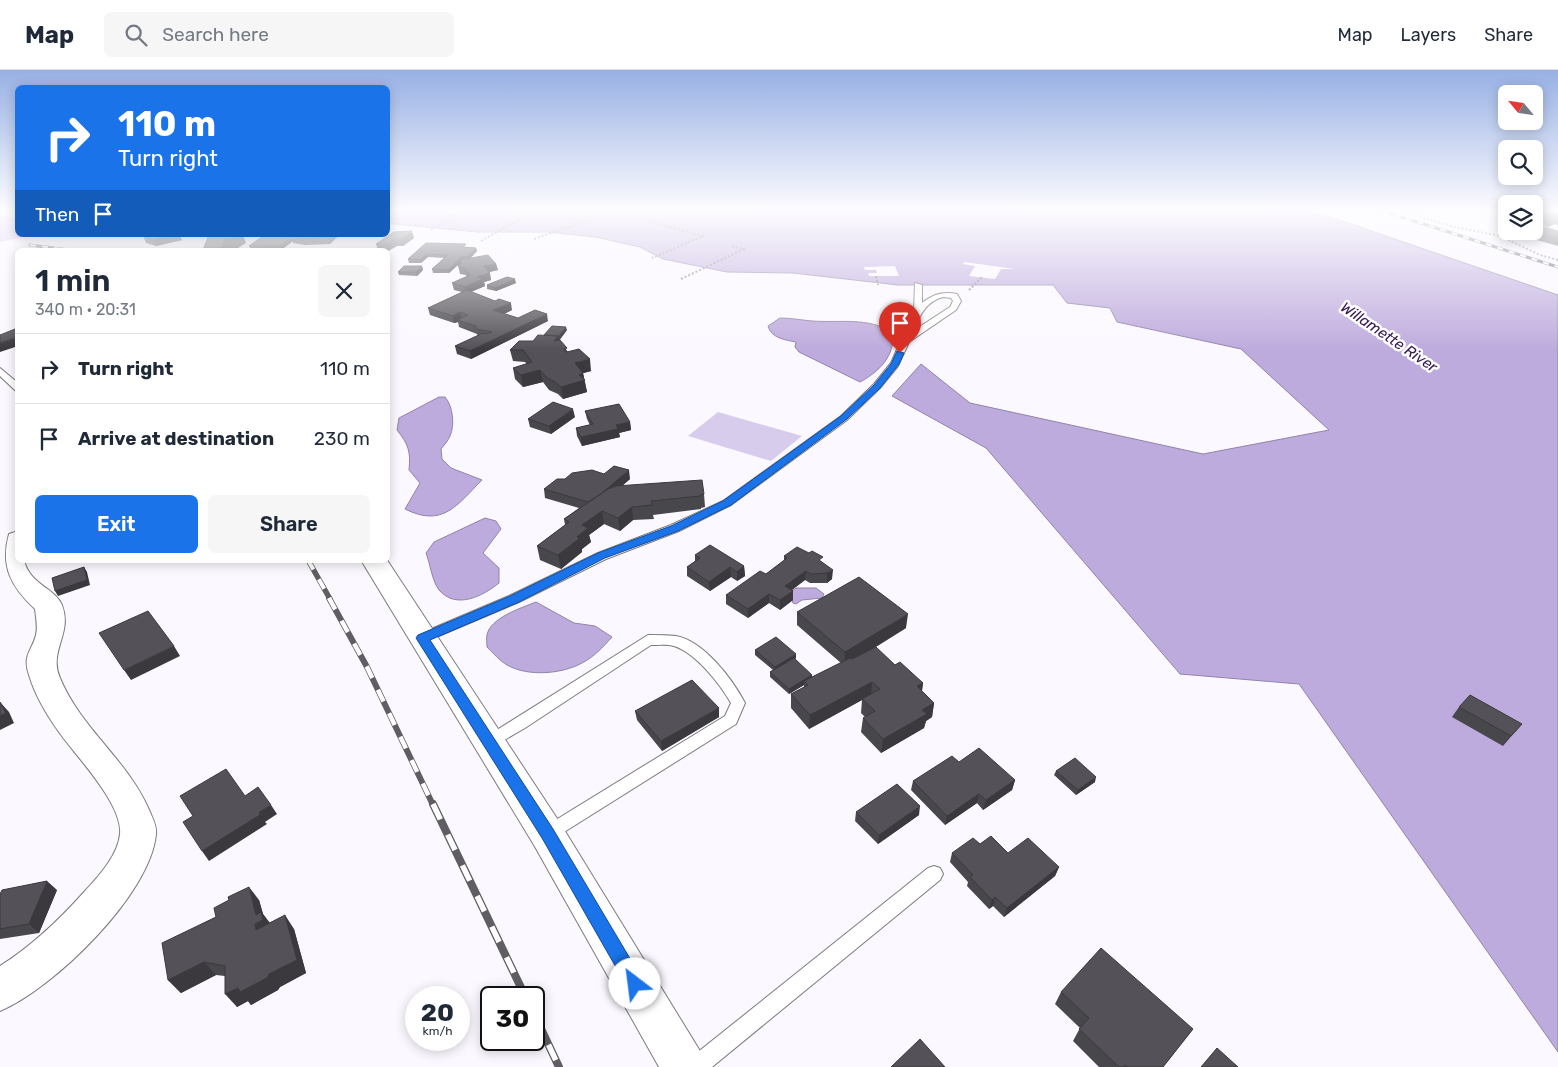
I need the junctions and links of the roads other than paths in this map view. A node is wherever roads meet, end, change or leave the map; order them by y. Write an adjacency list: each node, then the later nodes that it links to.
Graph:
1 (918, 285): 2 (lane)
2 (918, 311): 3 (lane); 3 (lane)
3 (905, 341): 8 (lane)
4 (0, 372): 5 (lane)
5 (15, 386)
6 (15, 545): 12 (street)
7 (376, 563): 8 (street)
8 (422, 638): 9 (street)
9 (489, 742): 10 (street); 10 (lane)
10 (547, 834): 13 (street)
11 (934, 874): 14 (lane)
12 (0, 990)
13 (684, 1067)
14 (695, 1067)

